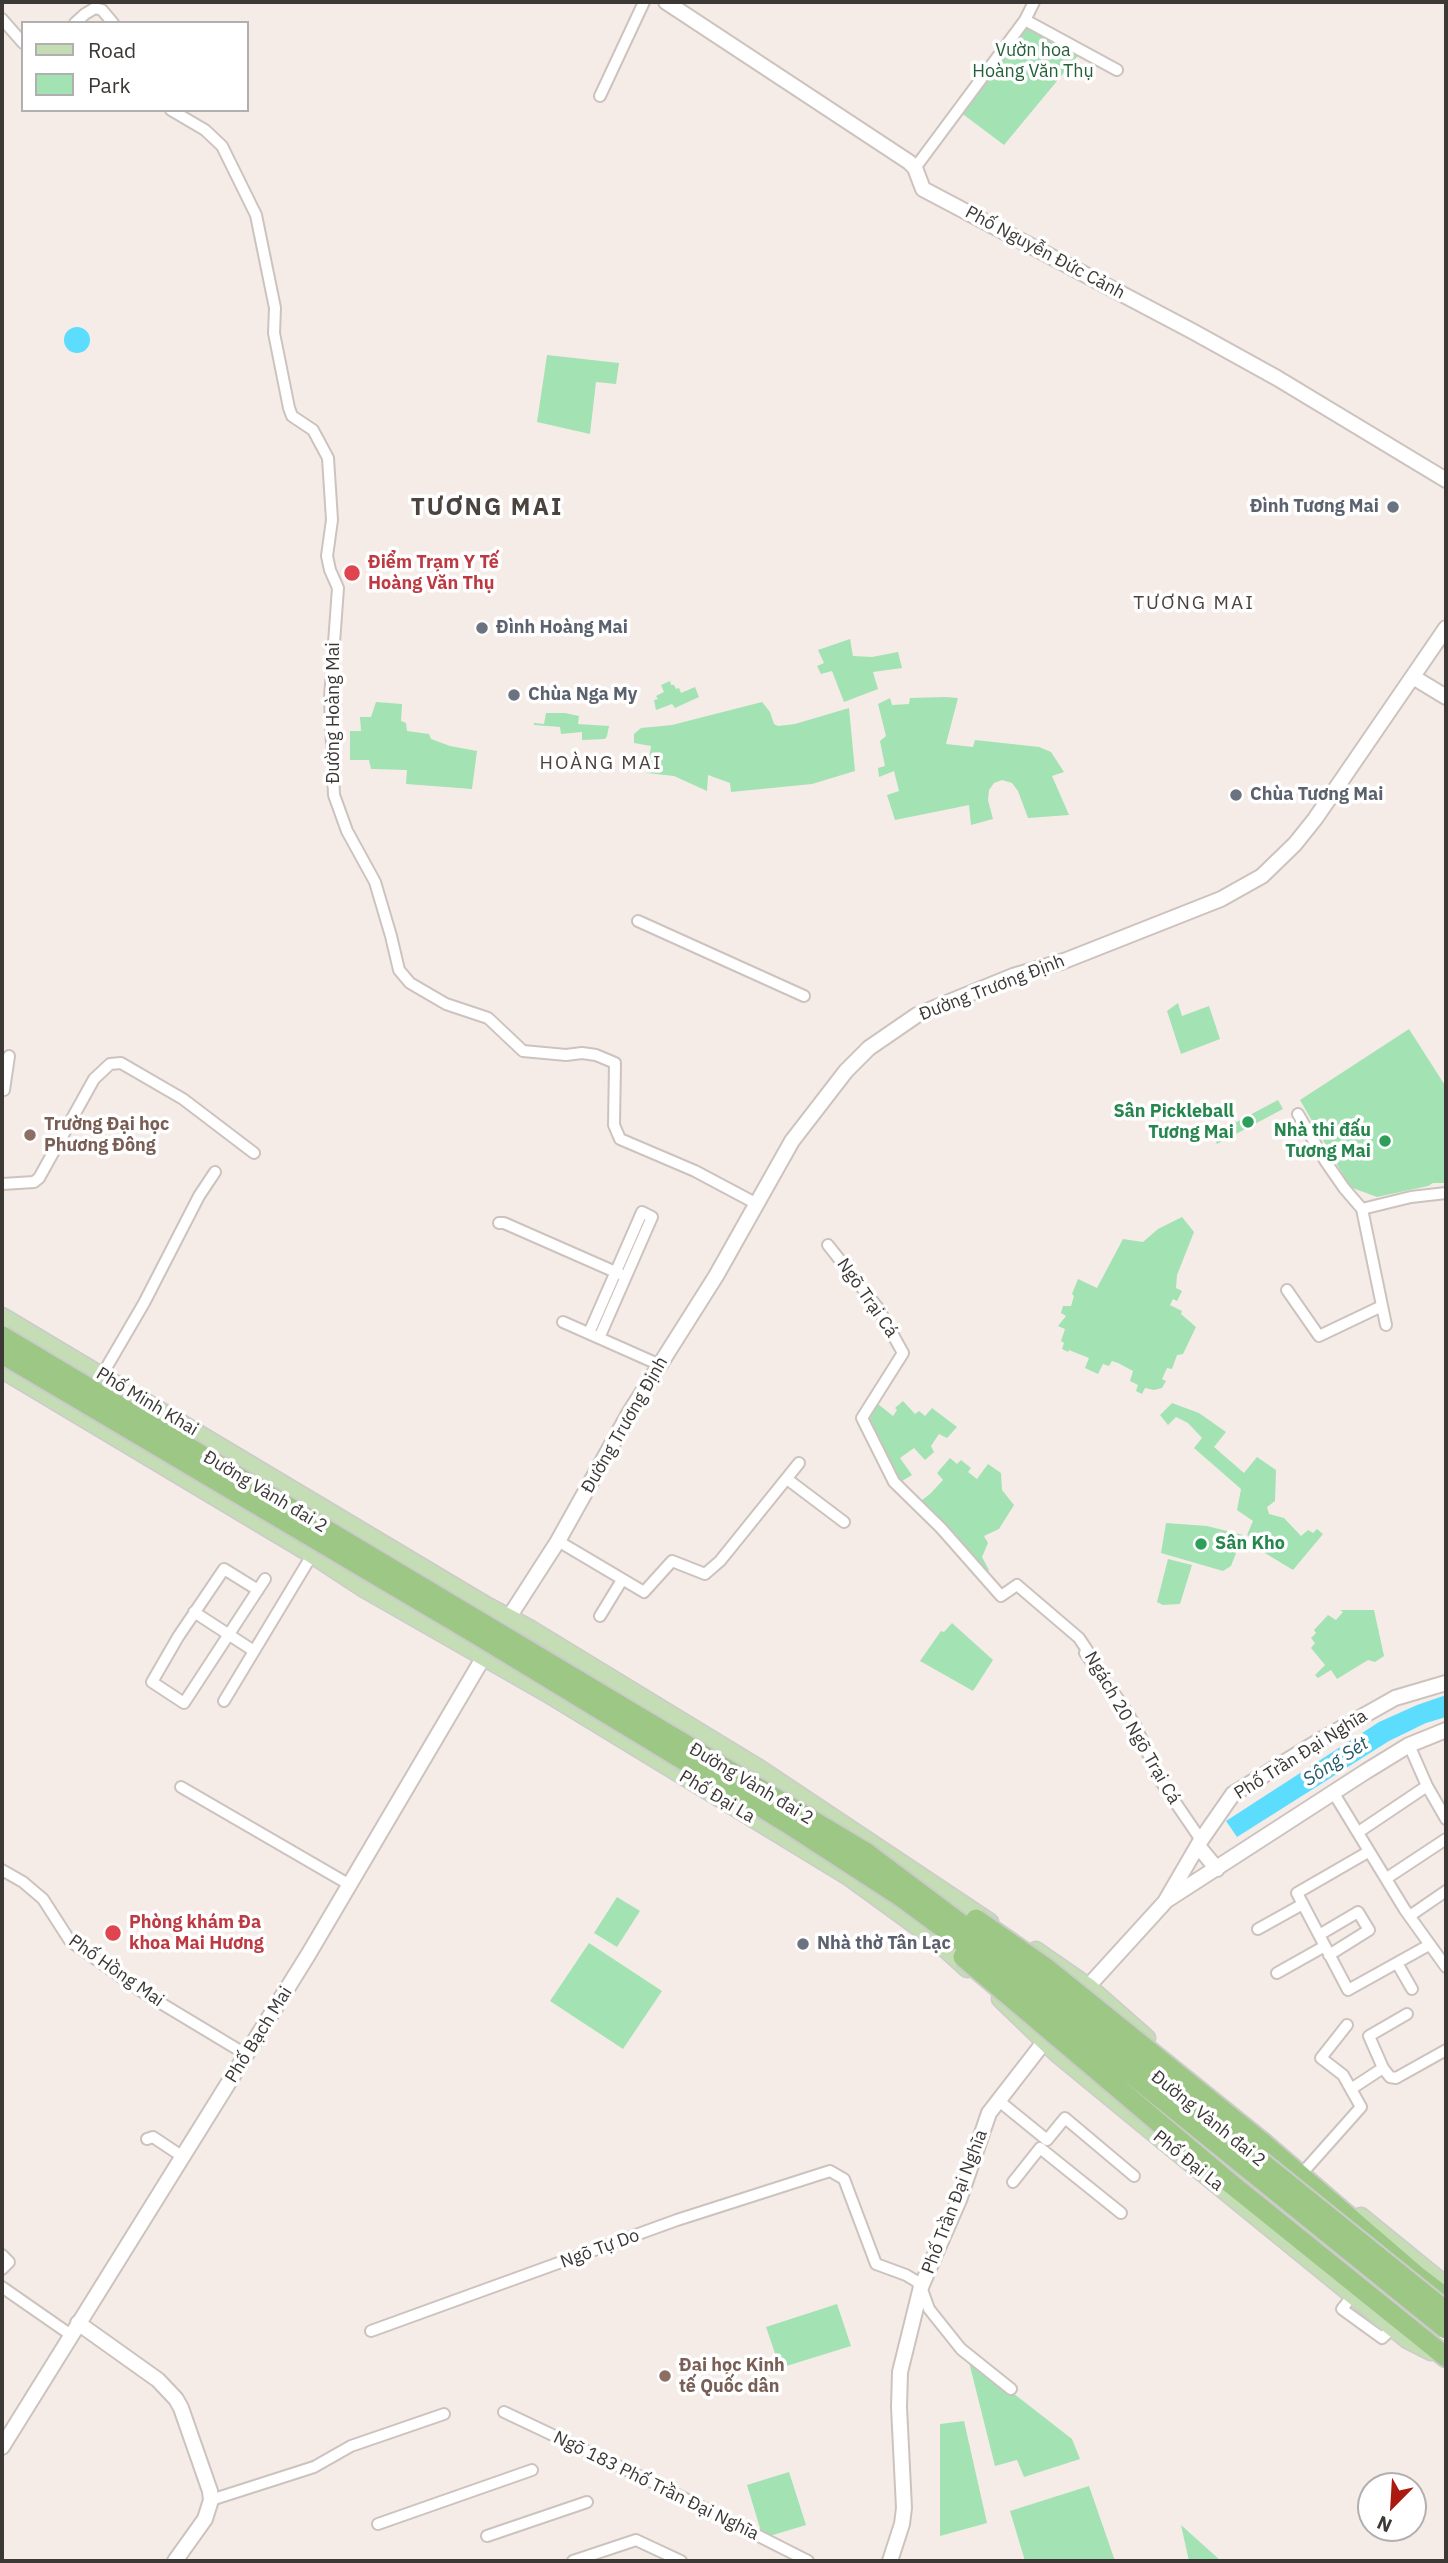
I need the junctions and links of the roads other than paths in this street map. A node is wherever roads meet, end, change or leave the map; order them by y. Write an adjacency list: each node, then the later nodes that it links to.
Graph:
1 (644, 2): 10 (street)
2 (666, 2): 12 (street, Phố Nguyễn Đức Cảnh)
3 (1034, 2): 5 (street)
4 (2, 19): 8 (street)
5 (1025, 20): 9 (street); 12 (street)
6 (77, 21): 7 (street)
7 (111, 21)
8 (21, 41)
9 (1117, 70)
10 (600, 96)
11 (174, 112): 26 (street, Đường Hoàng Mai)
12 (915, 168): 13 (street, Phố Nguyễn Đức Cảnh)
13 (1446, 480)
14 (1446, 628): 15 (street, Đường Trương Định)
15 (1413, 677): 16 (street); 26 (street, Đường Trương Định)
16 (1446, 697)
17 (638, 921): 18 (street)
18 (804, 996)
19 (9, 1056): 20 (street)
20 (2, 1090)
21 (1298, 1114): 27 (street)
22 (254, 1153): 24 (street)
23 (215, 1172): 42 (street)
24 (2, 1184)
25 (1446, 1193): 27 (street)
26 (757, 1204): 40 (street, Đường Trương Định)
27 (1362, 1209): 32 (street)
28 (499, 1223): 30 (street)
29 (828, 1245): 38 (street, Ngõ Trại Cá)
30 (621, 1275): 30 (street); 36 (street)
31 (1287, 1290): 32 (street)
32 (1381, 1306): 35 (street)
33 (2, 1316): 42 (main road, Phố Minh Khai)
34 (563, 1322): 36 (street)
35 (1386, 1325)
36 (594, 1335): 40 (street)
37 (2, 1336): 72 (highway, Đường Vành đai 2, bridge)
38 (903, 1353): 70 (street, Ngách 20 Ngõ Trại Cá)
39 (2, 1354): 72 (highway, Đường Vành đai 2, bridge)
40 (660, 1365): 46 (street, Đường Trương Định)
41 (2, 1370): 47 (main road)
42 (102, 1375): 53 (main road, Phố Minh Khai)
43 (799, 1463): 44 (street)
44 (787, 1479): 45 (street); 49 (street)
45 (844, 1522)
46 (558, 1541): 49 (street); 53 (street, Đường Trương Định)
47 (312, 1555): 55 (street); 56 (main road)
48 (265, 1579): 50 (street)
49 (622, 1580): 52 (street)
50 (258, 1590): 51 (street); 54 (street)
51 (194, 1612): 54 (street); 54 (street)
52 (600, 1616)
53 (509, 1618): 56 (street, Phố Bạch Mai); 57 (main road)
54 (230, 1635): 55 (street)
55 (254, 1651): 59 (street)
56 (483, 1658): 60 (main road, Phố Đại La); 76 (street, Phố Bạch Mai)
57 (616, 1681): 60 (main road); 78 (main road)
58 (1446, 1683): 70 (street, Phố Trần Đại Nghĩa)
59 (224, 1701)
60 (593, 1722): 85 (main road, Phố Đại La)
61 (1446, 1730): 62 (street, Phố Trần Đại Nghĩa)
62 (1409, 1745): 64 (street); 65 (street, Phố Trần Đại Nghĩa)
63 (181, 1787): 76 (street)
64 (1430, 1790): 66 (street); 67 (street); 68 (street)
65 (1332, 1792): 71 (street); 73 (street, Phố Trần Đại Nghĩa)
66 (1446, 1797)
67 (1446, 1819)
68 (1363, 1829)
69 (1446, 1839): 75 (street)
70 (1199, 1843): 73 (street); 79 (street, Phố Trần Đại Nghĩa)
71 (1368, 1852): 80 (street); 84 (street)
72 (862, 1861): 121 (highway, bridge); 123 (highway, Đường Vành đai 2, bridge); 125 (highway, Đường Vành đai 2, bridge); 128 (highway, bridge)
73 (1217, 1869): 79 (street, Phố Trần Đại Nghĩa)
74 (2, 1870): 98 (street, Phố Hồng Mai)
75 (1390, 1876)
76 (350, 1885): 98 (street, Phố Bạch Mai)
77 (1446, 1891): 81 (street)
78 (960, 1901): 90 (main road); 92 (main road)
79 (1165, 1902): 90 (street, Phố Trần Đại Nghĩa)
80 (1303, 1903): 82 (street); 83 (street)
81 (1414, 1913)
82 (1258, 1928)
83 (1319, 1935): 86 (street); 86 (street)
84 (1429, 1945): 87 (street); 88 (street)
85 (944, 1947): 95 (main road, Phố Đại La); 96 (main road, Phố Đại La)
86 (1327, 1950): 87 (street); 89 (street)
87 (1397, 1963): 91 (street)
88 (1446, 1967)
89 (1277, 1973)
90 (1087, 1986): 92 (street, Phố Trần Đại Nghĩa); 103 (main road)
91 (1412, 1989)
92 (1074, 2003): 95 (street, Phố Trần Đại Nghĩa); 99 (main road)
93 (1406, 2014): 100 (street)
94 (1347, 2025): 101 (street)
95 (1055, 2027): 96 (street, Phố Trần Đại Nghĩa); 102 (main road, Phố Đại La)
96 (1044, 2042): 105 (street, Phố Trần Đại Nghĩa); 109 (main road, Phố Đại La)
97 (1446, 2050): 100 (street)
98 (247, 2055): 110 (street, Phố Bạch Mai)
99 (1152, 2066): 102 (main road); 104 (main road)
100 (1383, 2068): 101 (street)
101 (1351, 2089): 111 (street)
102 (1131, 2092): 106 (main road, Phố Đại La)
103 (1210, 2092): 104 (main road); 111 (main road)
104 (1187, 2094): 122 (main road)
105 (999, 2101): 108 (street); 119 (street, Phố Trần Đại Nghĩa)
106 (1172, 2124): 109 (main road); 128 (main road, Phố Đại La)
107 (147, 2138): 110 (street)
108 (1044, 2144): 112 (street); 113 (street); 114 (street)
109 (1170, 2147): 120 (main road, Phố Đại La)
110 (183, 2157): 124 (street, Phố Bạch Mai)
111 (1305, 2170): 117 (main road)
112 (1134, 2176)
113 (1013, 2182)
114 (1121, 2213)
115 (2, 2255): 116 (street)
116 (2, 2269)
117 (1446, 2285)
118 (2, 2287): 124 (street)
119 (921, 2287): 126 (street, Ngõ Tự Do); 129 (street); 142 (street, Phố Trần Đại Nghĩa)
120 (1353, 2295): 127 (main road, Phố Đại La); 127 (street)
121 (1446, 2298)
122 (1446, 2306)
123 (1446, 2311)
124 (75, 2329): 132 (street, Phố Bạch Mai); 134 (street)
125 (1446, 2329)
126 (371, 2332)
127 (1387, 2333): 128 (main road, Phố Đại La)
128 (1446, 2357)
129 (1011, 2389)
130 (504, 2412): 141 (street, Ngõ 183 Phố Trần Đại Nghĩa)
131 (444, 2414): 134 (street)
132 (2, 2447)
133 (532, 2470): 136 (street)
134 (211, 2500): 138 (street)
135 (587, 2502): 137 (street)
136 (378, 2524)
137 (486, 2536)
138 (174, 2561)
139 (573, 2561): 140 (street)
140 (681, 2561)
141 (808, 2561)
142 (890, 2561)

